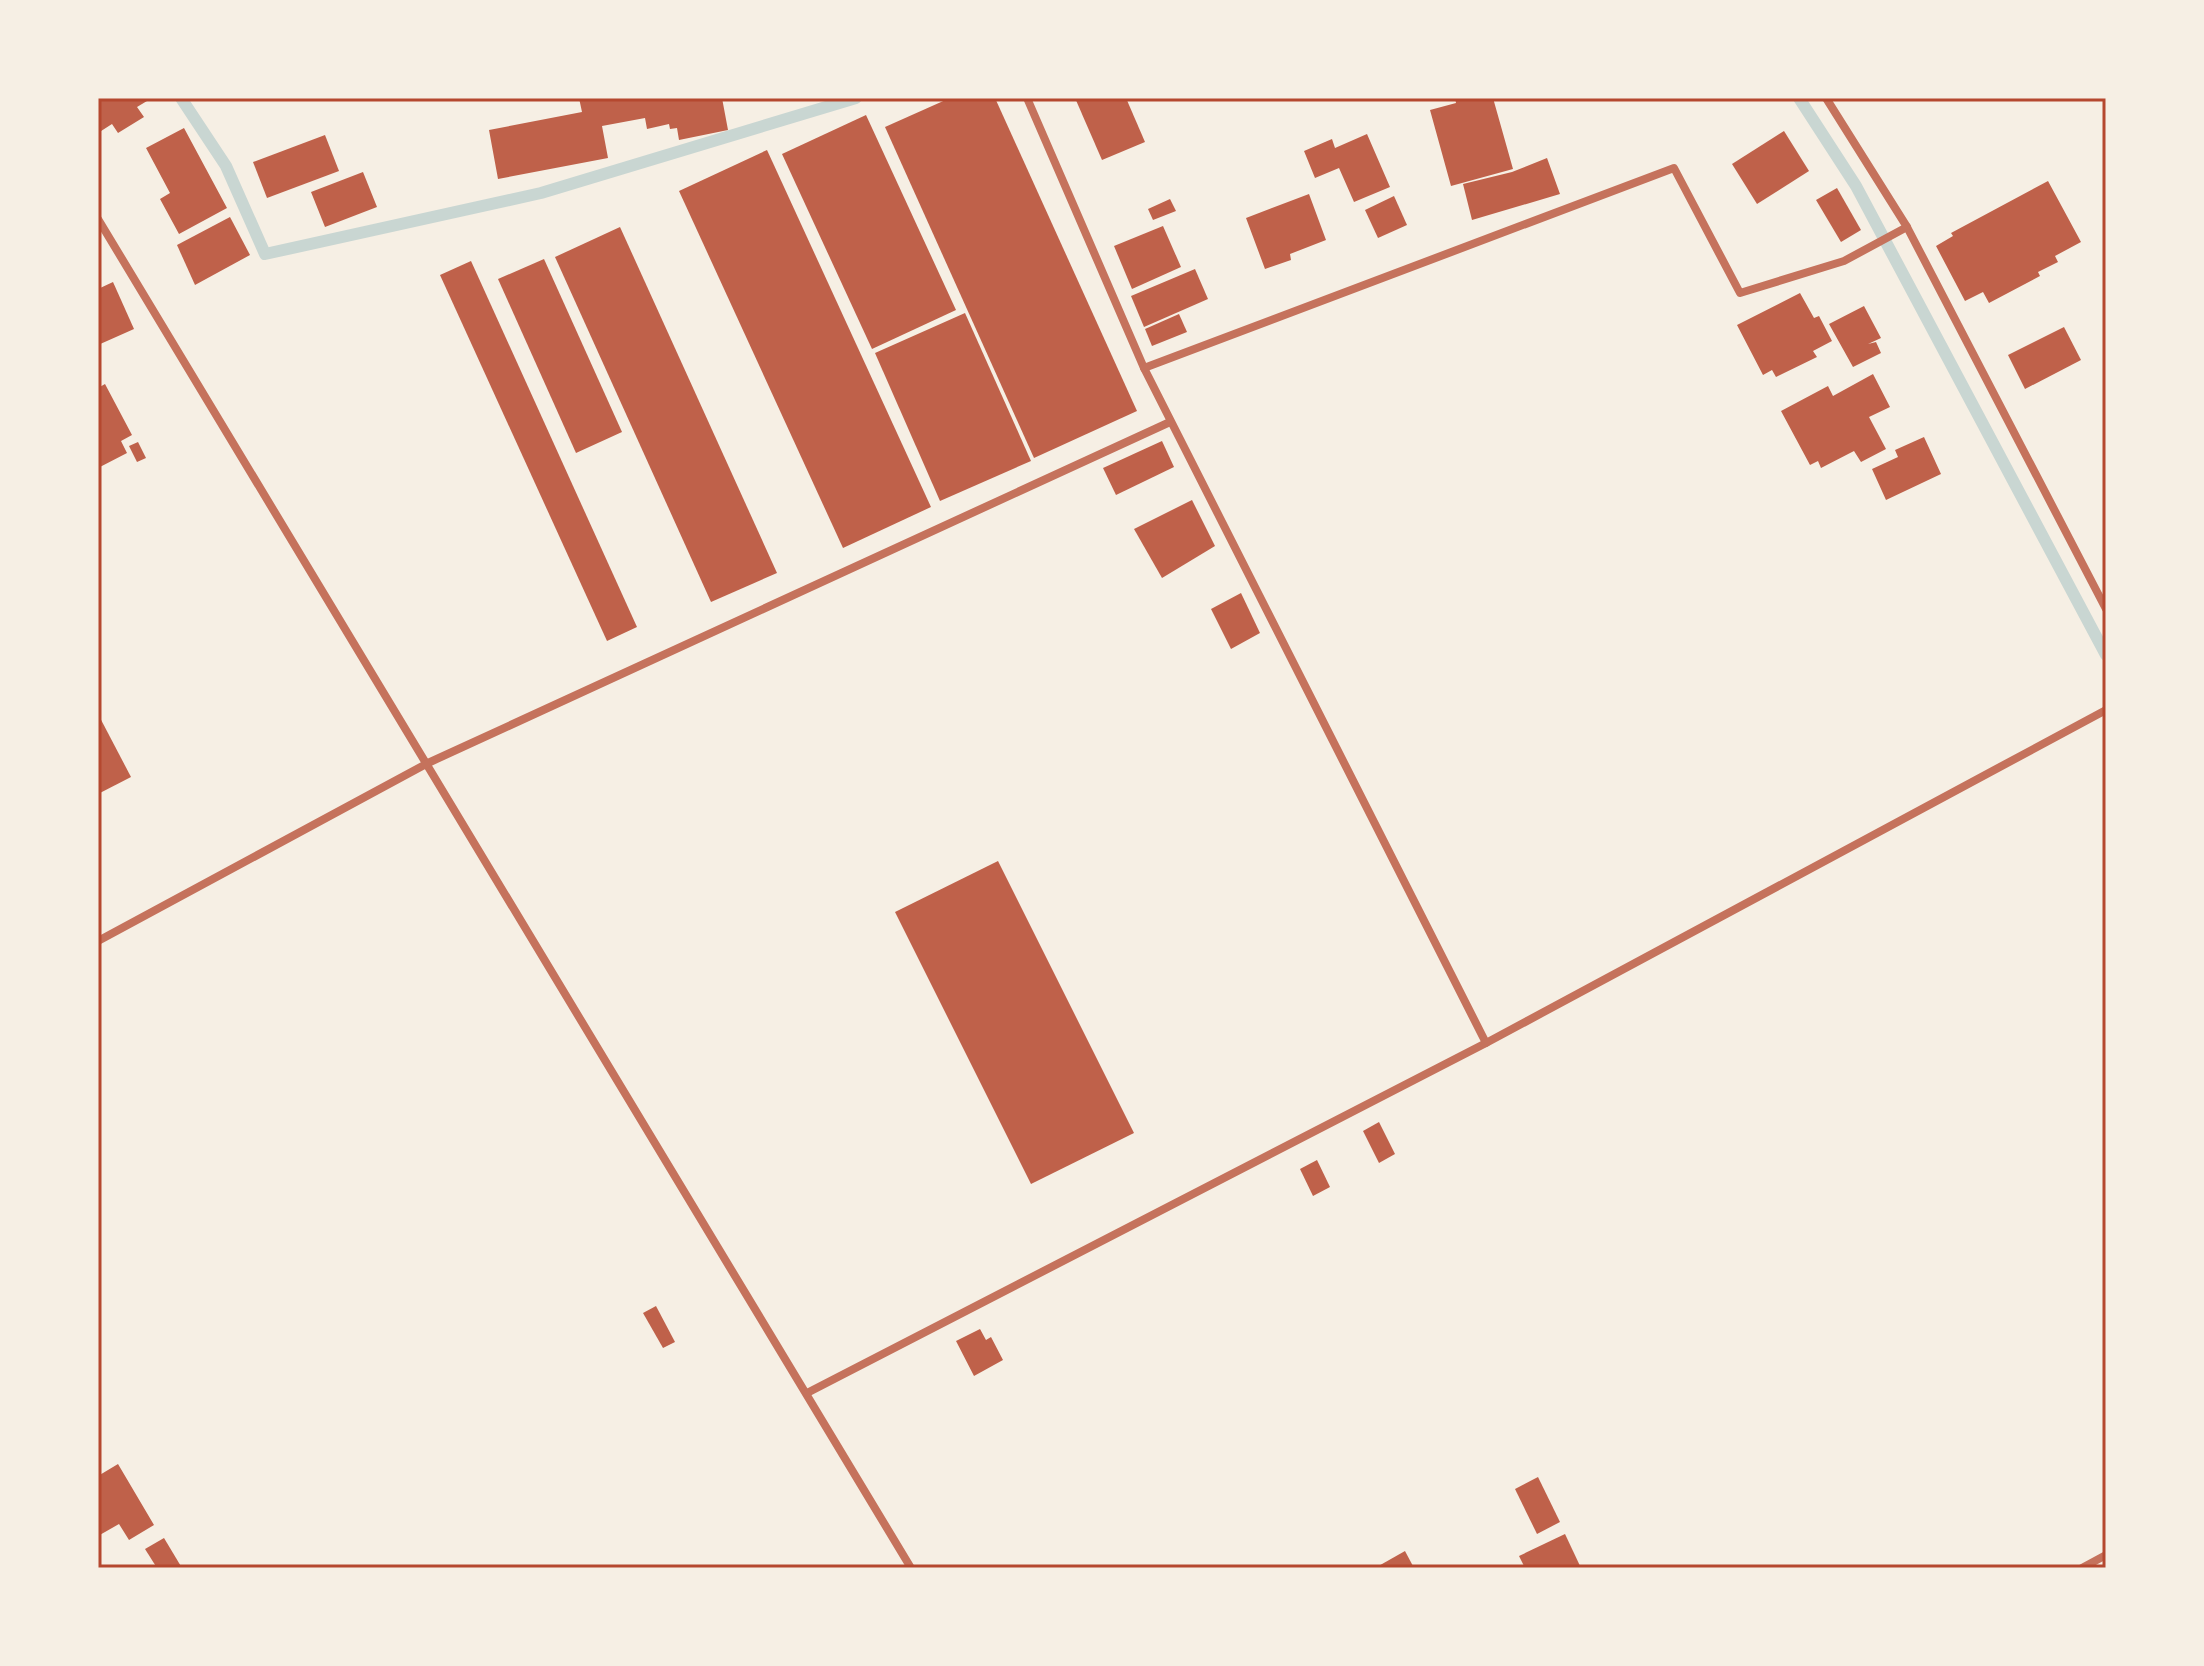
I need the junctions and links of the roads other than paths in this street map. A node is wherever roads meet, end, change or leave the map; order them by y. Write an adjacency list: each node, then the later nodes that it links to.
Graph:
1 (1027, 98): 5 (street)
2 (1826, 98): 4 (street)
3 (98, 219): 9 (street)
4 (1903, 229): 5 (street); 7 (street)
5 (1144, 368): 6 (street)
6 (1170, 422): 9 (street); 11 (street)
7 (2106, 609)
8 (2106, 710): 11 (street)
9 (428, 763): 10 (street); 12 (street)
10 (98, 941)
11 (1486, 1043): 12 (street)
12 (807, 1393): 14 (street)
13 (2106, 1555): 15 (street)
14 (911, 1568)
15 (2082, 1568)

